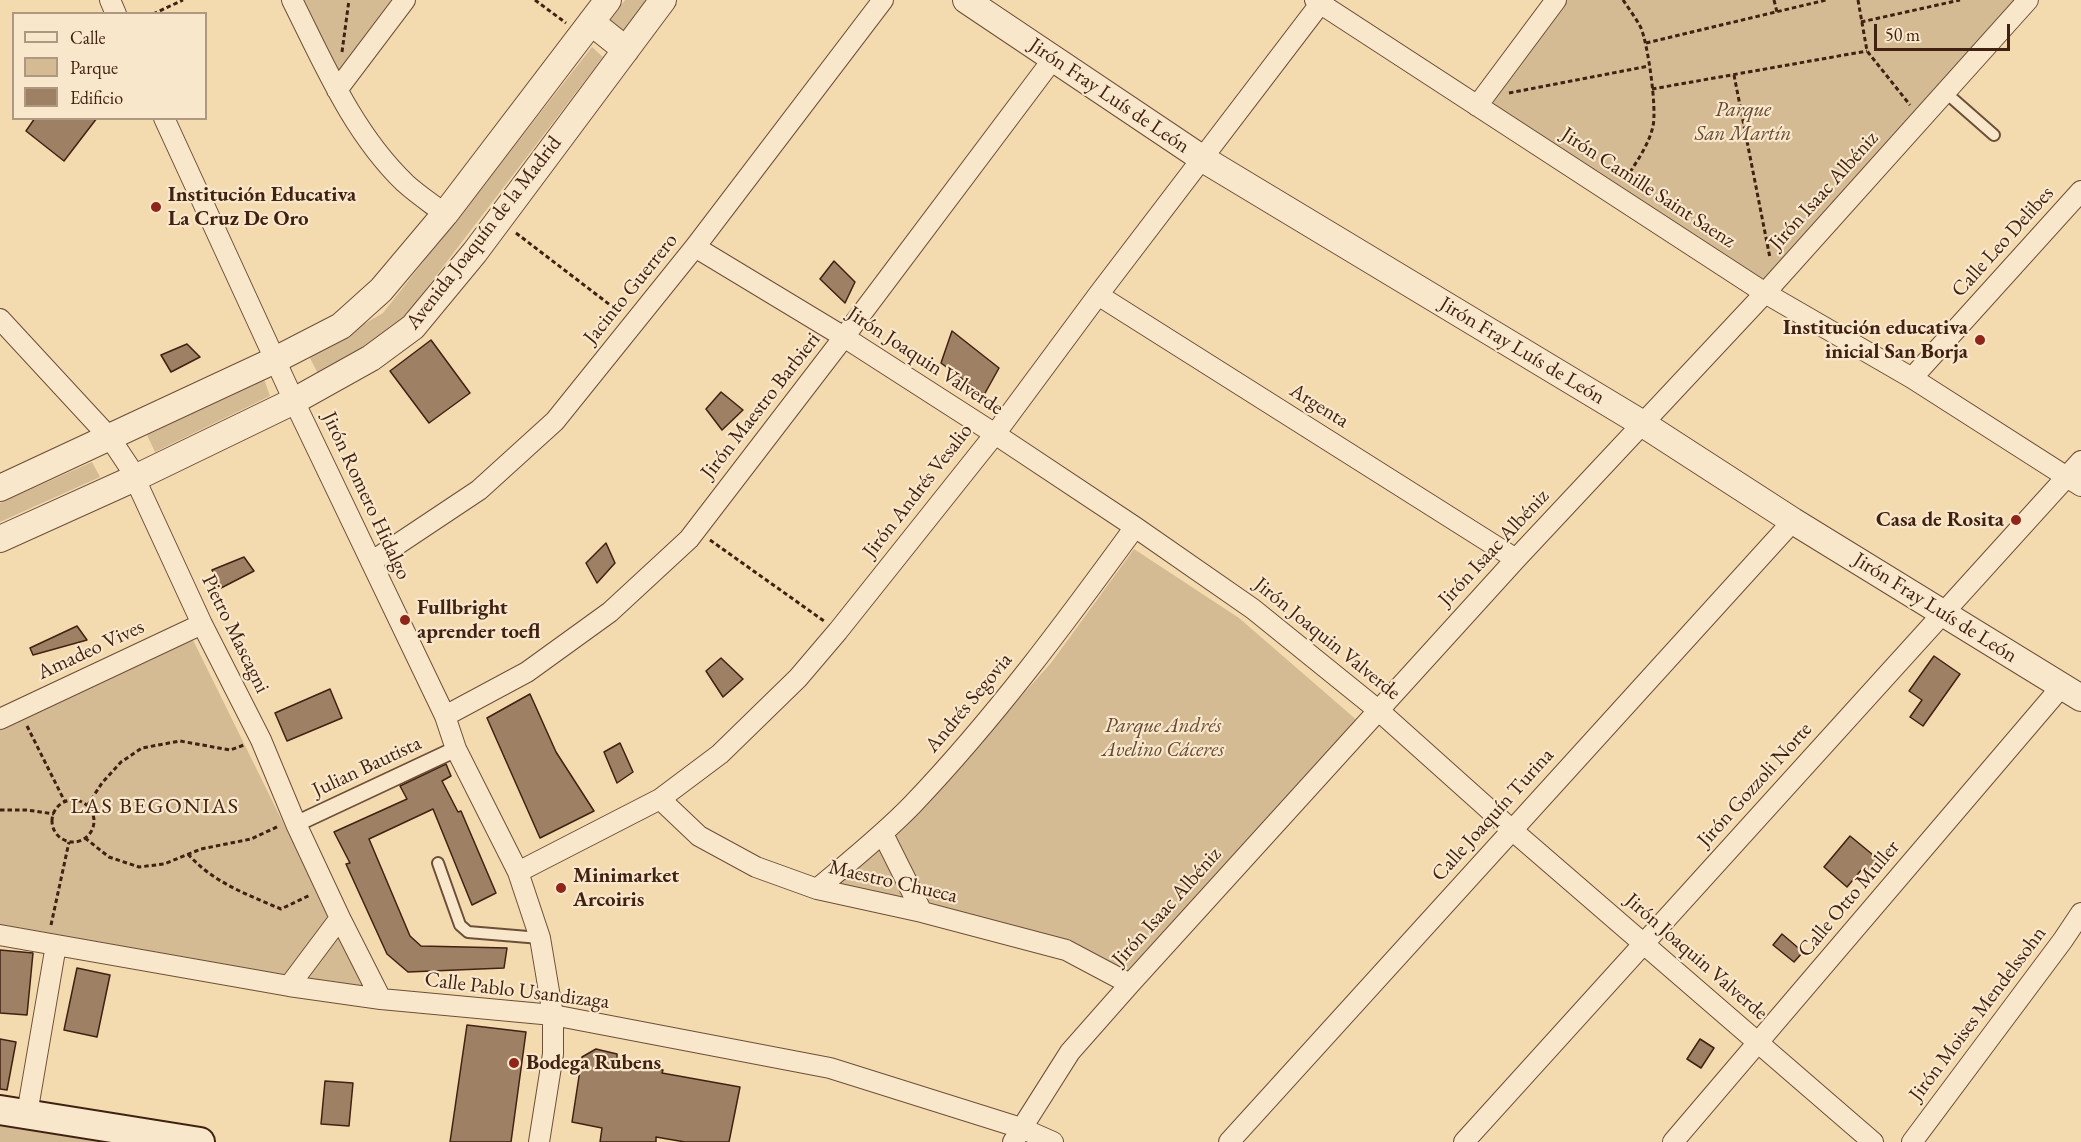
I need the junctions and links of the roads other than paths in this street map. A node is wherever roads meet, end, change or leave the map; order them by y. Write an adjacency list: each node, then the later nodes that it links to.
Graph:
1 (292, 0): 13 (street)
2 (405, 0): 13 (street)
3 (608, 0): 10 (street, Avenida Joaquín de la Madrid)
4 (663, 0): 11 (street, Avenida Joaquín de la Madrid)
5 (883, 0): 21 (street, Jacinto Guerrero)
6 (966, 0): 12 (street, Jirón Fray Luís de León)
7 (1556, 0): 15 (street)
8 (2028, 0): 14 (street, Jirón Isaac Albéniz)
9 (1320, 1): 15 (street, Jirón Camille Saint Saenz); 18 (street, Jirón Andrés Vesalio)
10 (586, 28): 11 (street); 20 (street, Avenida Joaquín de la Madrid)
11 (626, 50): 28 (street, Avenida Joaquín de la Madrid)
12 (1053, 59): 18 (street, Jirón Fray Luís de León); 25 (street, Jirón Maestro Barbieri)
13 (337, 89): 20 (street)
14 (1945, 92): 17 (lane); 22 (street, Jirón Isaac Albéniz)
15 (1479, 102): 22 (street, Jirón Camille Saint Saenz)
16 (165, 120): 26 (street, Jirón Romero Hidalgo)
17 (1994, 135)
18 (1203, 159): 23 (street, Jirón Andrés Vesalio); 29 (street, Jirón Fray Luís de León)
19 (2081, 191): 27 (street, Calle Leo Delibes)
20 (445, 214): 26 (street, Avenida Joaquín de la Madrid)
21 (695, 247): 25 (street, Jirón Joaquin Valverde); 40 (street, Jacinto Guerrero)
22 (1770, 287): 27 (street, Jirón Camille Saint Saenz); 29 (street, Jirón Isaac Albéniz)
23 (1098, 295): 30 (street, Jirón Andrés Vesalio); 39 (street, Argenta)
24 (0, 319): 31 (street, Pietro Mascagni)
25 (844, 337): 30 (street, Jirón Joaquin Valverde); 45 (street, Jirón Maestro Barbieri)
26 (275, 360): 28 (street, Jirón Romero Hidalgo); 31 (street, Avenida Joaquín de la Madrid)
27 (1912, 378): 34 (street, Jirón Camille Saint Saenz)
28 (294, 401): 33 (street, Avenida Joaquín de la Madrid); 40 (street, Jirón Romero Hidalgo)
29 (1643, 424): 36 (street, Jirón Fray Luís de León); 39 (street, Jirón Isaac Albéniz)
30 (995, 434): 37 (street, Jirón Joaquin Valverde); 48 (street, Jirón Andrés Vesalio)
31 (110, 438): 33 (street, Pietro Mascagni); 35 (street, Avenida Joaquín de la Madrid)
32 (2081, 461): 34 (street, Jirón Gozzoli Norte)
33 (135, 478): 38 (street, Avenida Joaquín de la Madrid); 42 (street, Pietro Mascagni)
34 (2073, 482): 41 (street, Jirón Gozzoli Norte)
35 (0, 488)
36 (1793, 521): 41 (street, Jirón Fray Luís de León); 50 (street, Calle Joaquín Turina)
37 (1135, 527): 44 (street, Jirón Joaquin Valverde); 51 (street, Andrés Segovia)
38 (0, 538)
39 (1516, 559): 44 (street, Jirón Isaac Albéniz)
40 (371, 562): 45 (street, Jirón Romero Hidalgo)
41 (1944, 613): 43 (street, Jirón Fray Luís de León); 61 (street, Jirón Gozzoli Norte)
42 (202, 624): 46 (street, Amadeo Vives); 49 (street, Pietro Mascagni)
43 (2072, 692): 66 (street, Calle Otto Muller)
44 (1378, 710): 50 (street, Jirón Joaquin Valverde); 62 (street, Jirón Isaac Albéniz)
45 (445, 716): 47 (street, Jirón Romero Hidalgo)
46 (0, 719)
47 (456, 749): 49 (street, Julian Bautista); 53 (street, Jirón Romero Hidalgo)
48 (660, 799): 53 (street, Jirón Andrés Vesalio); 54 (street, Maestro Chueca)
49 (295, 822): 57 (street, Pietro Mascagni)
50 (1512, 830): 61 (street, Jirón Joaquin Valverde); 72 (street, Calle Joaquín Turina)
51 (883, 834): 54 (street, Andrés Segovia); 55 (street)
52 (438, 863): 60 (lane)
53 (518, 872): 60 (street, Jirón Romero Hidalgo)
54 (817, 889): 55 (street, Maestro Chueca)
55 (922, 912): 62 (street, Maestro Chueca)
56 (2081, 913): 76 (street, Jirón Moises Mendelssohn)
57 (340, 918): 63 (street); 64 (street, Pietro Mascagni)
58 (0, 935): 59 (street, Calle Pablo Usandizaga)
59 (53, 936): 63 (street, Calle Pablo Usandizaga); 67 (street)
60 (540, 938): 65 (street, Jirón Romero Hidalgo)
61 (1644, 943): 66 (street, Jirón Joaquin Valverde); 73 (street, Jirón Gozzoli Norte)
62 (1130, 984): 68 (street, Jirón Isaac Albéniz)
63 (289, 986): 64 (street, Calle Pablo Usandizaga)
64 (381, 999): 65 (street, Calle Pablo Usandizaga)
65 (553, 1015): 68 (street, Calle Pablo Usandizaga); 70 (street, Jirón Romero Hidalgo)
66 (1758, 1042): 74 (street, Calle Otto Muller); 75 (street, Jirón Joaquin Valverde)
67 (14, 1112): 69 (main road)
68 (1017, 1135): 71 (street, Calle Pablo Usandizaga)
69 (200, 1142)
70 (539, 1142)
71 (1053, 1142)
72 (1229, 1142)
73 (1464, 1142)
74 (1673, 1142)
75 (1873, 1142)
76 (1912, 1142)

